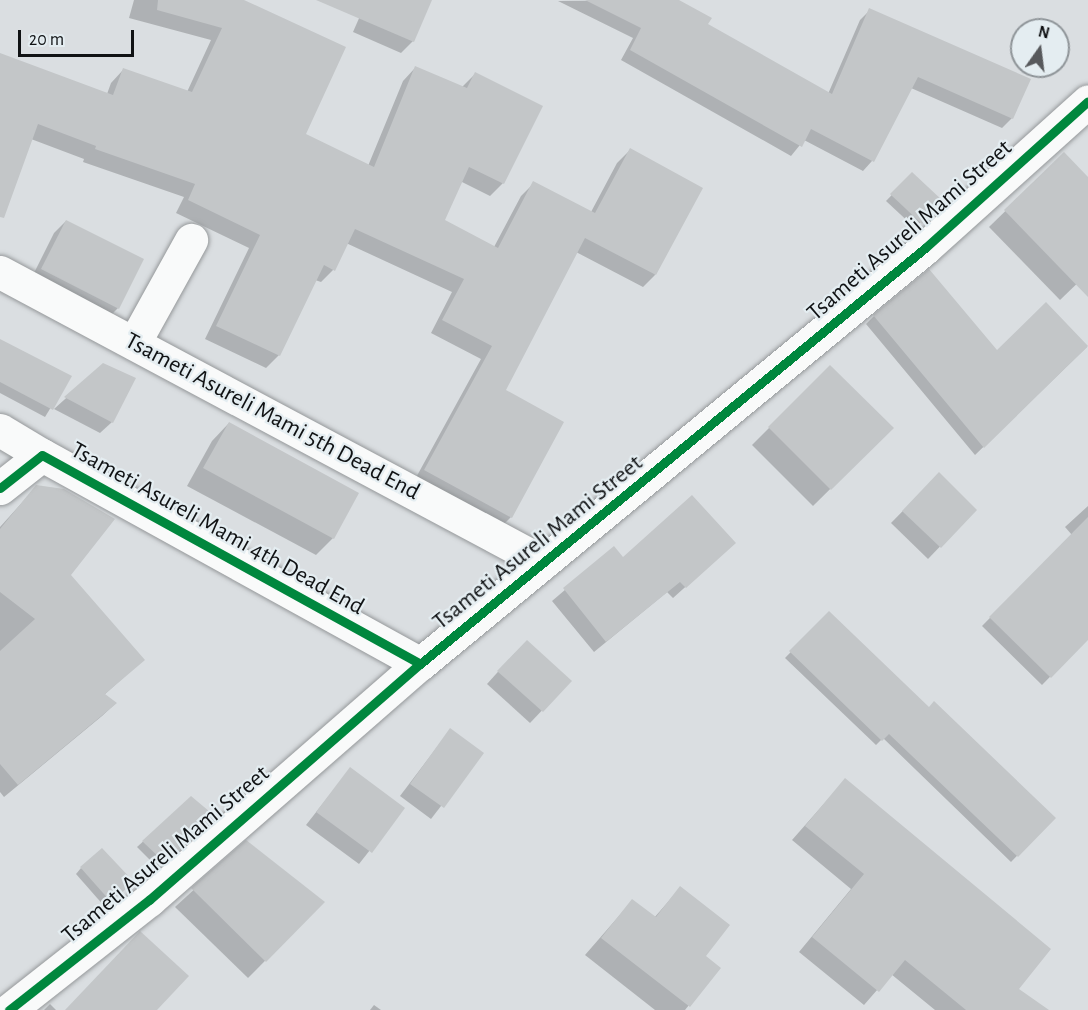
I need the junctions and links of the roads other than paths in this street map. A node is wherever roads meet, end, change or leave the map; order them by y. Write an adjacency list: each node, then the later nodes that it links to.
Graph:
1 (1088, 100): 8 (street, Tsameti Asureli Mami Street)
2 (190, 240): 4 (street)
3 (0, 272): 4 (street, Tsameti Asureli Mami 5th Dead End)
4 (134, 343): 8 (street, Tsameti Asureli Mami 5th Dead End)
5 (0, 430): 6 (street)
6 (42, 455): 7 (street, Tsameti Asureli Mami 4th Dead End); 9 (street, Tsameti Asureli Mami 4th Dead End)
7 (0, 488)
8 (543, 562): 9 (street, Tsameti Asureli Mami Street)
9 (420, 664): 10 (street, Tsameti Asureli Mami Street)
10 (9, 1010)

